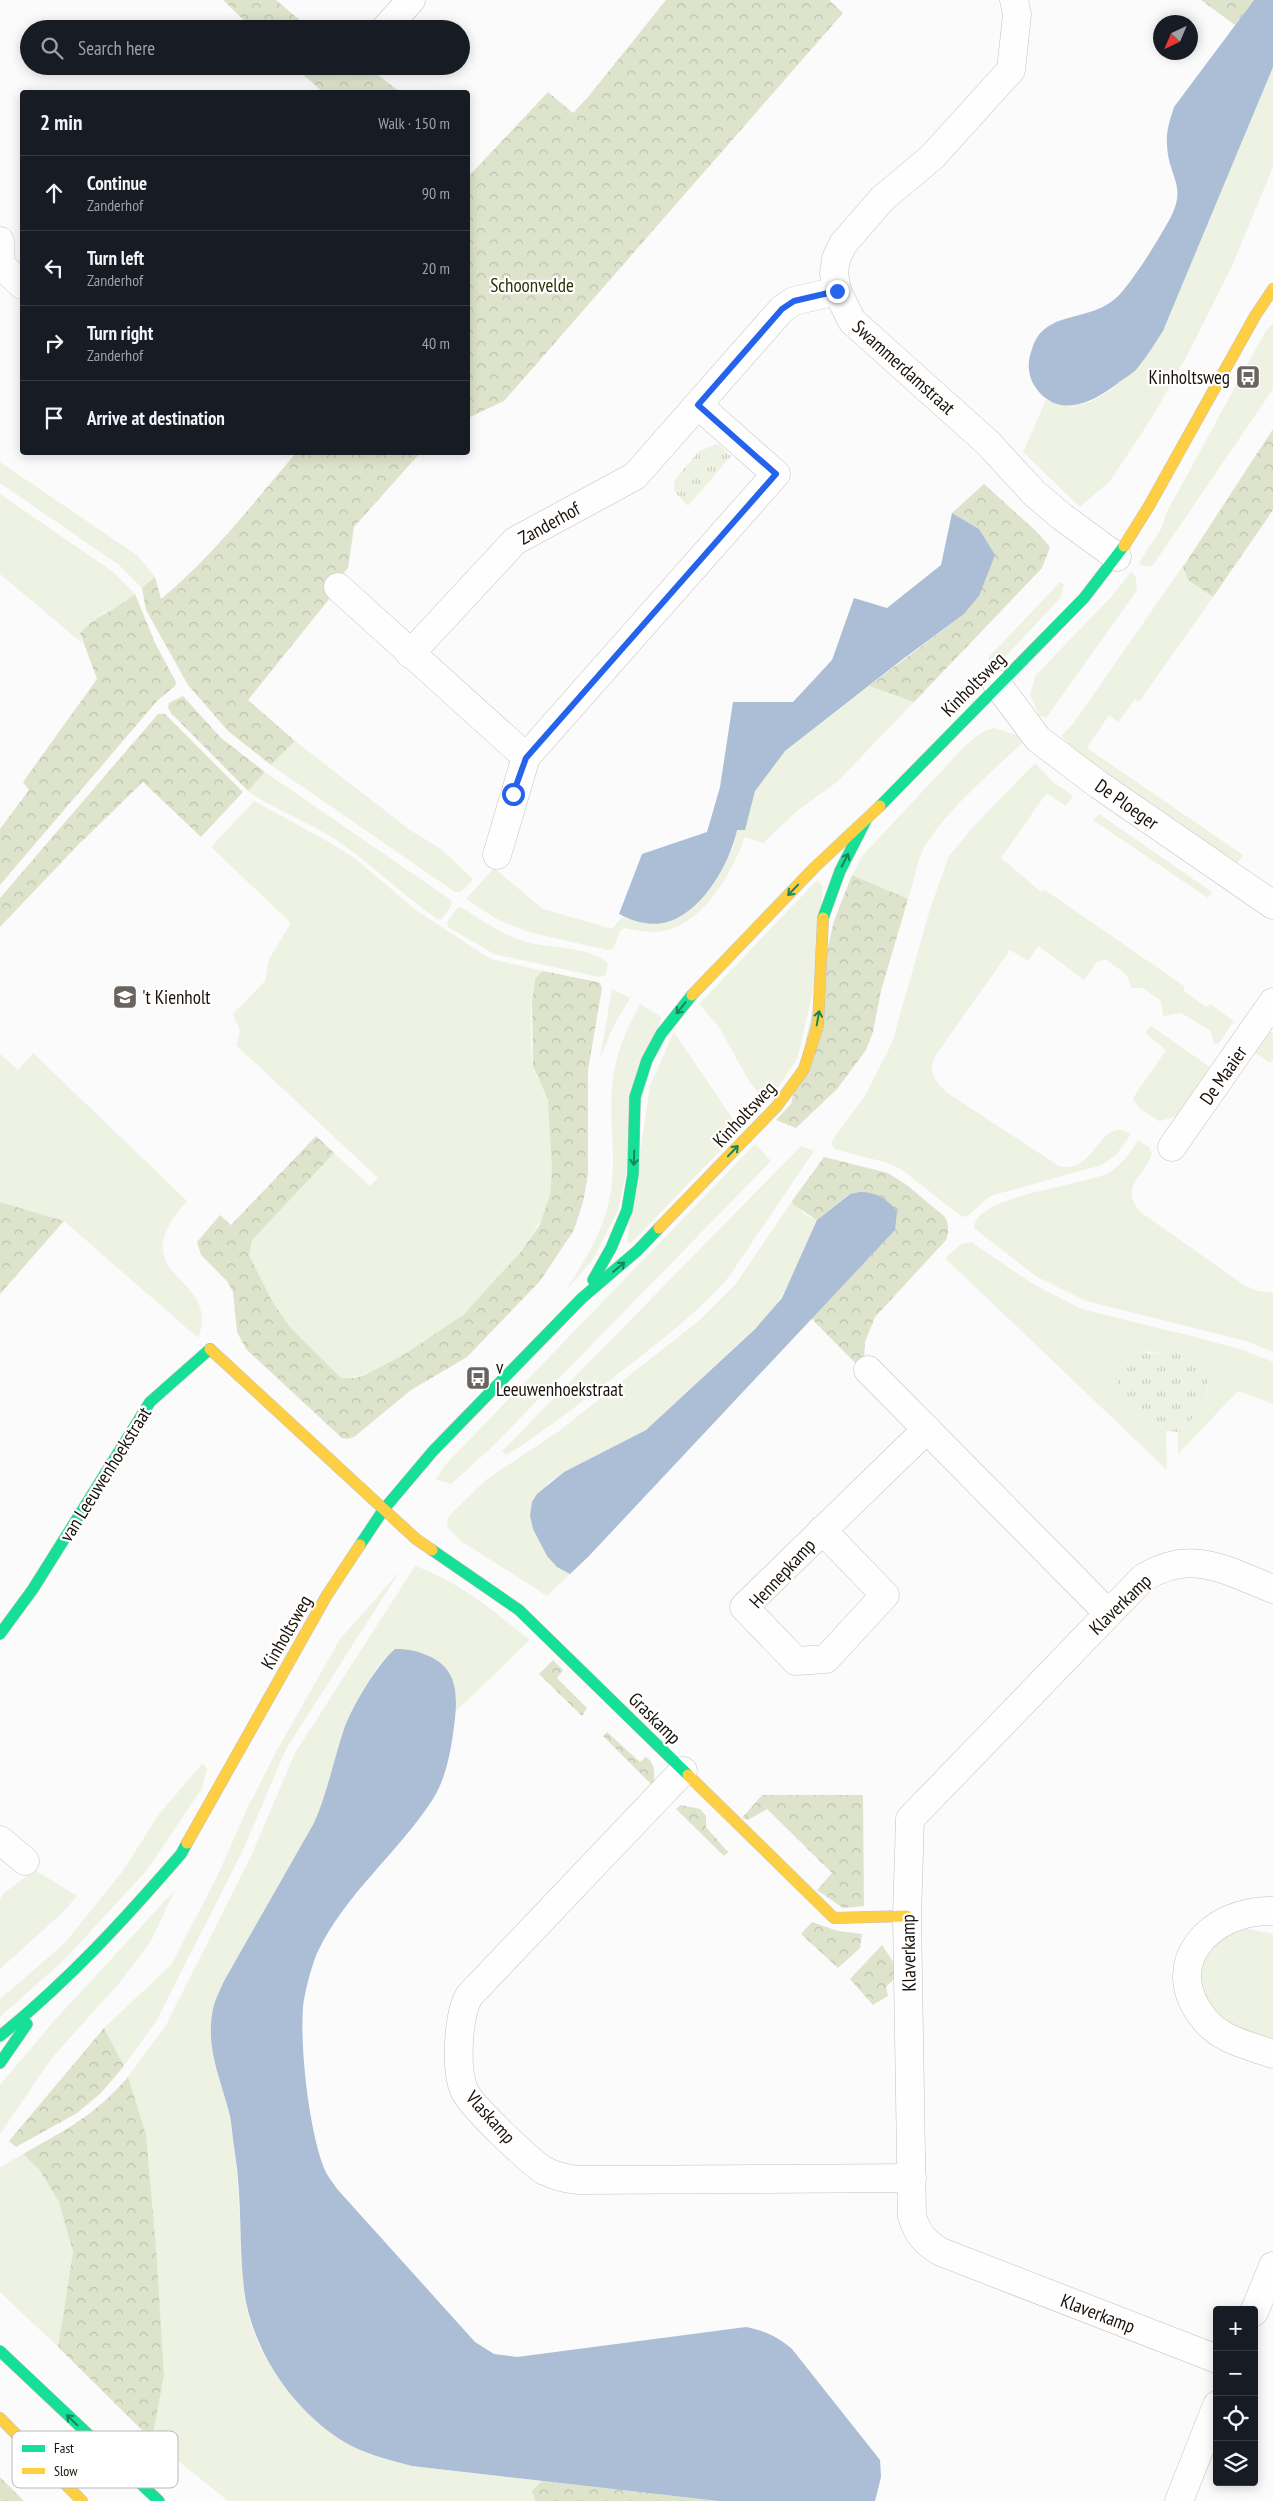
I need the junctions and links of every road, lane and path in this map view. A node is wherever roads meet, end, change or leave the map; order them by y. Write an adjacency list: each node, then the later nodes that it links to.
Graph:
1 (411, 0): 3 (street)
2 (1014, 0): 8 (street, Swammerdamstraat)
3 (394, 20)
4 (20, 245): 5 (street)
5 (0, 254): 6 (street)
6 (20, 282)
7 (1273, 289): 10 (street, Kinholtsweg)
8 (837, 291): 9 (street, Zanderhof); 10 (street, Swammerdamstraat)
9 (698, 405): 12 (street, Zanderhof); 14 (street)
10 (1117, 557): 13 (street, Kinholtsweg)
11 (338, 587): 12 (street)
12 (410, 654): 14 (street)
13 (997, 684): 15 (street, Kinholtsweg); 17 (street, De Ploeger)
14 (526, 758): 16 (street)
15 (866, 820): 20 (street, Kinholtsweg, one-way to 20); 20 (street, Kinholtsweg, one-way to 15)
16 (497, 855)
17 (1273, 905)
18 (1273, 1002): 19 (street, De Maaier)
19 (1172, 1147)
20 (582, 1298): 23 (street, Kinholtsweg)
21 (868, 1370): 22 (street)
22 (927, 1429): 24 (street, Hennepkamp); 26 (street)
23 (384, 1509): 27 (street, van Leeuwenhoekstraat); 28 (street, Graskamp); 33 (street, Kinholtsweg)
24 (822, 1530): 24 (street, Hennepkamp)
25 (1273, 1589): 26 (street, Klaverkamp)
26 (1108, 1613): 32 (street, Klaverkamp)
27 (0, 1634)
28 (683, 1771): 32 (street, Graskamp); 37 (street, Vlaskamp)
29 (0, 1840): 30 (street)
30 (25, 1861)
31 (1273, 1911): 35 (street)
32 (907, 1916): 37 (street, Klaverkamp)
33 (44, 2000): 34 (street, Kinholtsweg); 36 (street, Kinholtsweg)
34 (0, 2036)
35 (1273, 2054)
36 (0, 2063)
37 (912, 2178): 41 (street, Klaverkamp)
38 (1273, 2266): 39 (street)
39 (1256, 2306)
40 (0, 2351): 45 (street, one-way to 40)
41 (1213, 2357)
42 (1213, 2415): 50 (street)
43 (0, 2418): 44 (street)
44 (13, 2431)
45 (85, 2431)
46 (69, 2488): 48 (street)
47 (145, 2488): 49 (street, one-way to 47)
48 (82, 2501)
49 (159, 2501)
50 (1178, 2501)

